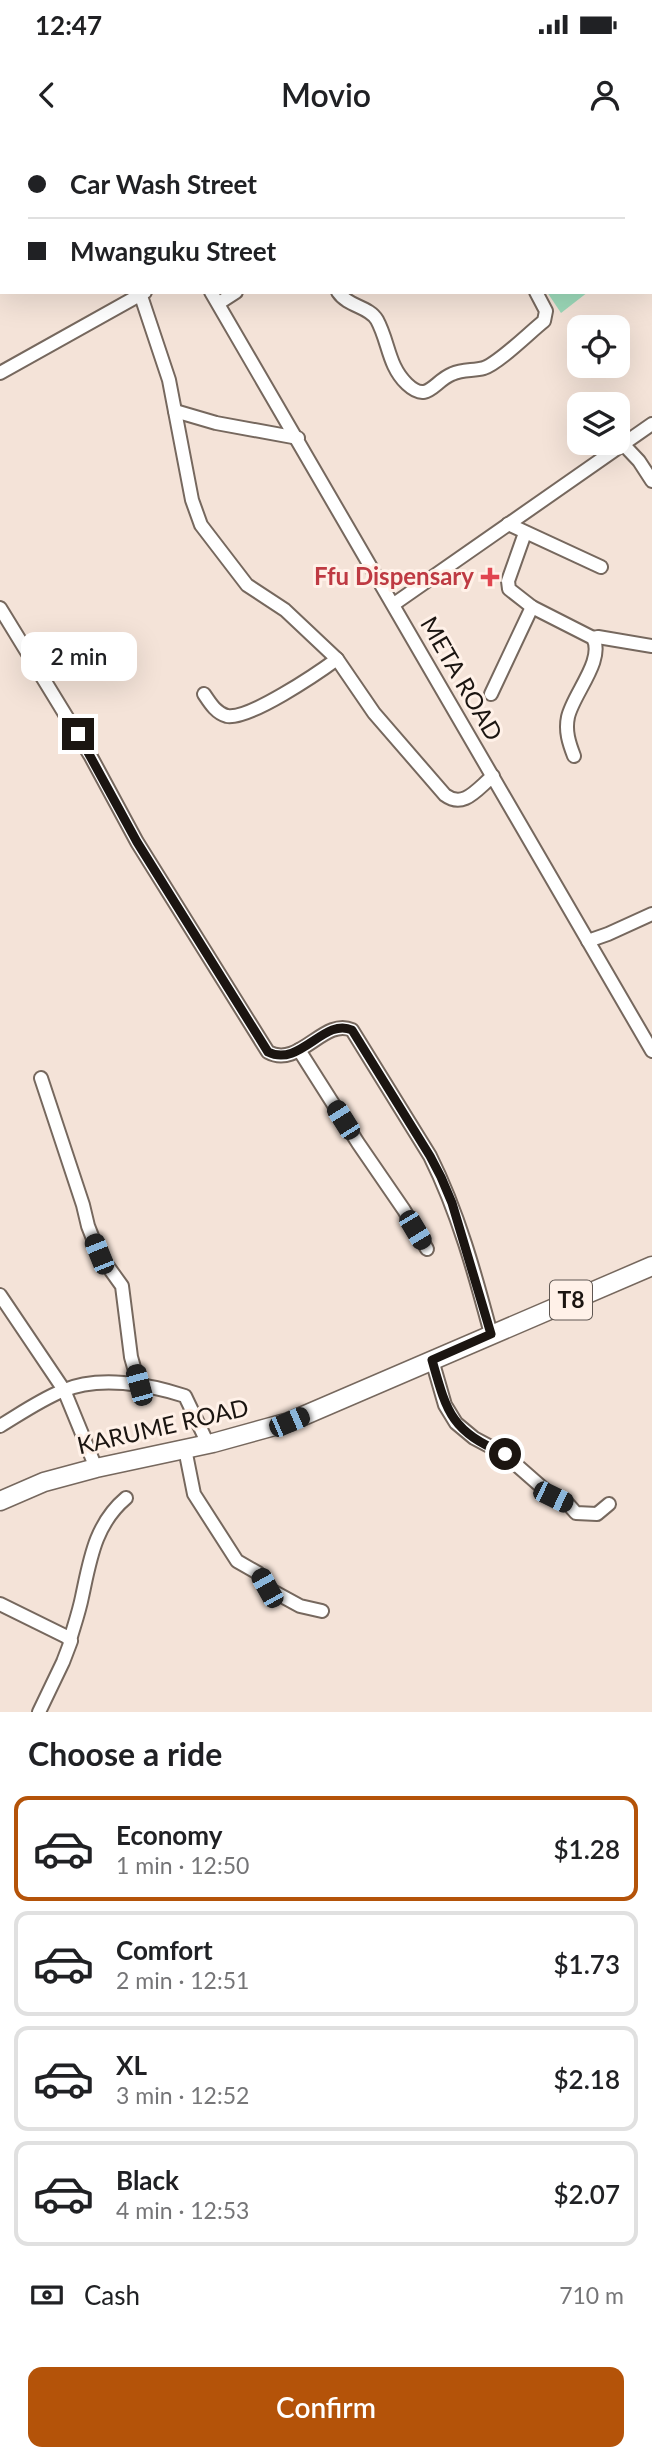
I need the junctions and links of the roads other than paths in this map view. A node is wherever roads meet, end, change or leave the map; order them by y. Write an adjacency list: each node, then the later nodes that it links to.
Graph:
1 (143, 294): 5 (street); 6 (street)
2 (340, 294): 3 (street)
3 (537, 294)
4 (215, 298): 8 (street, META ROAD)
5 (0, 373)
6 (175, 411): 8 (street); 21 (street)
7 (652, 424): 9 (street)
8 (298, 438): 16 (street, META ROAD)
9 (630, 439)
10 (630, 451): 12 (street)
11 (607, 455): 13 (street)
12 (652, 481)
13 (508, 524): 14 (street); 16 (street)
14 (525, 533): 15 (street); 17 (street)
15 (601, 566)
16 (394, 604): 25 (street, META ROAD)
17 (532, 607): 19 (street); 23 (street)
18 (0, 608): 28 (street)
19 (593, 638): 20 (street); 24 (street)
20 (652, 646)
21 (337, 659): 22 (street); 25 (street)
22 (204, 694)
23 (491, 694)
24 (574, 756)
25 (493, 776): 27 (street, META ROAD)
26 (652, 914): 27 (street)
27 (588, 941): 29 (street, META ROAD)
28 (299, 1050): 31 (street); 34 (street)
29 (652, 1051)
30 (41, 1078): 36 (street)
31 (427, 1249)
32 (652, 1266): 34 (highway, T8)
33 (0, 1295): 37 (street)
34 (491, 1334): 35 (highway, KARUME ROAD / T8)
35 (432, 1360): 39 (highway, KARUME ROAD / T8); 44 (street)
36 (139, 1385): 37 (street); 39 (street)
37 (64, 1390): 38 (street); 41 (street)
38 (0, 1426)
39 (208, 1444): 40 (highway, KARUME ROAD / T8)
40 (185, 1449): 41 (highway, KARUME ROAD / T8); 46 (street)
41 (96, 1468): 43 (highway, KARUME ROAD / T8)
42 (126, 1498): 47 (street)
43 (0, 1501)
44 (609, 1504)
45 (0, 1604): 47 (street)
46 (321, 1611)
47 (70, 1640): 48 (street)
48 (39, 1712)

